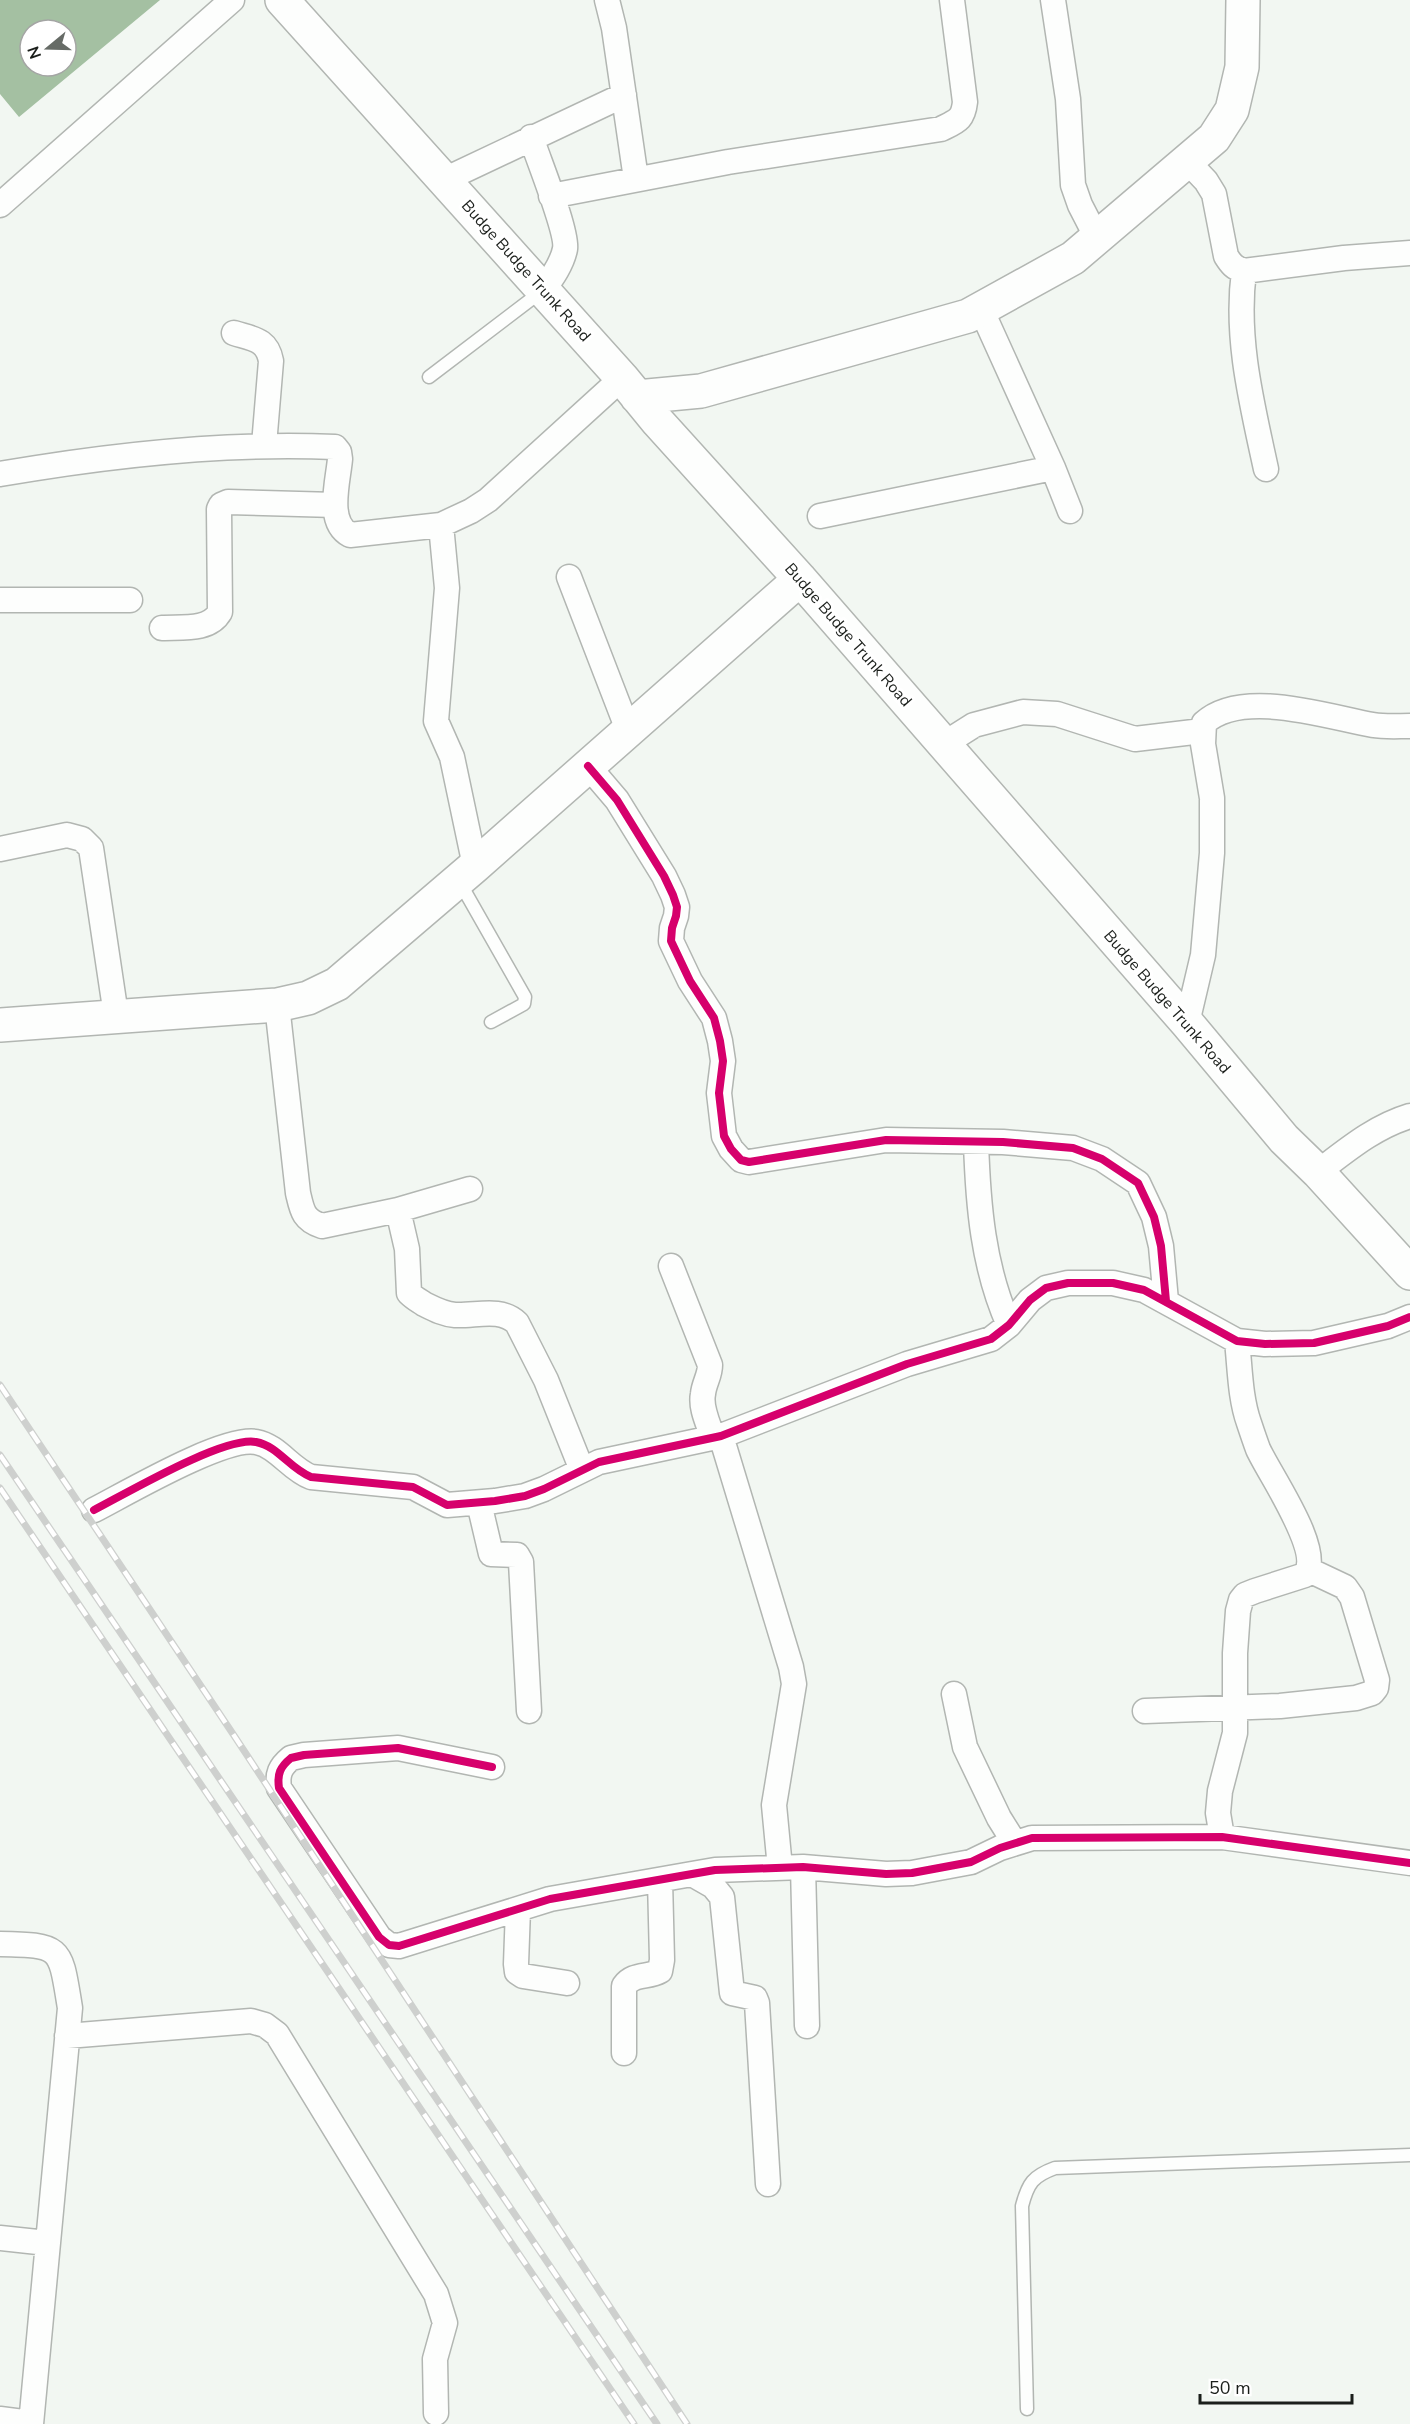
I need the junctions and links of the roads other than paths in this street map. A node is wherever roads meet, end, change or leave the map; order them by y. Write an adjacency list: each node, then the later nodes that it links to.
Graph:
1 (232, 0): 13 (street)
2 (282, 0): 11 (street, Budge Budge Trunk Road)
3 (607, 0): 7 (street)
4 (952, 0): 10 (street)
5 (1053, 0): 14 (street)
6 (1243, 0): 9 (street)
7 (624, 95): 8 (street); 10 (street)
8 (531, 137): 11 (street); 12 (street)
9 (1188, 162): 14 (street); 16 (street)
10 (636, 179): 12 (street)
11 (444, 180): 17 (street, Budge Budge Trunk Road)
12 (551, 196): 17 (street)
13 (0, 206)
14 (1097, 238): 18 (street)
15 (1410, 252): 16 (street)
16 (1244, 271): 24 (street)
17 (543, 290): 20 (lane); 21 (street, Budge Budge Trunk Road)
18 (981, 309): 21 (street); 23 (street)
19 (234, 333): 22 (street)
20 (429, 377)
21 (630, 387): 29 (street); 31 (street, Budge Budge Trunk Road)
22 (264, 445): 25 (street); 26 (street)
23 (1053, 468): 27 (street); 28 (street)
24 (1266, 469)
25 (0, 474)
26 (335, 505): 29 (street); 34 (street)
27 (1070, 511)
28 (819, 516)
29 (441, 525): 41 (street)
30 (568, 577): 36 (street)
31 (800, 579): 36 (street); 38 (street, Budge Budge Trunk Road)
32 (0, 600): 33 (street)
33 (130, 600)
34 (162, 628)
35 (1410, 726): 37 (street)
36 (628, 730): 39 (street)
37 (1202, 731): 38 (street); 45 (street)
38 (944, 744): 45 (street, Budge Budge Trunk Road)
39 (588, 766): 41 (street); 48 (street)
40 (0, 849): 43 (street)
41 (467, 873): 42 (street); 44 (lane)
42 (277, 1005): 43 (street); 51 (street)
43 (116, 1015): 46 (street)
44 (491, 1022)
45 (1187, 1023): 49 (street, Budge Budge Trunk Road)
46 (0, 1025)
47 (1410, 1116): 49 (street)
48 (976, 1142): 54 (street); 56 (street)
49 (1318, 1172): 53 (street, Budge Budge Trunk Road)
50 (470, 1189): 51 (street)
51 (398, 1210): 59 (street)
52 (671, 1266): 58 (street)
53 (1410, 1273)
54 (1166, 1301): 56 (street); 57 (street)
55 (1410, 1317): 57 (street)
56 (1010, 1325): 58 (street)
57 (1237, 1341): 62 (street)
58 (717, 1437): 59 (street); 71 (street)
59 (582, 1470): 60 (street)
60 (479, 1503): 61 (street); 65 (street)
61 (94, 1510)
62 (1309, 1570): 64 (street); 64 (street)
63 (954, 1694): 69 (street)
64 (1235, 1707): 66 (street); 68 (street)
65 (529, 1711)
66 (1145, 1711)
67 (492, 1767): 74 (street)
68 (1222, 1837): 69 (street); 70 (street)
69 (1014, 1842): 71 (street)
70 (1410, 1863)
71 (792, 1867): 72 (street); 77 (street)
72 (692, 1874): 73 (street); 81 (street)
73 (660, 1880): 74 (street); 79 (street)
74 (518, 1909): 76 (street)
75 (0, 1944): 78 (street)
76 (567, 1983)
77 (807, 2026)
78 (67, 2036): 83 (street); 85 (street)
79 (624, 2053)
80 (1410, 2155): 84 (lane)
81 (768, 2184)
82 (0, 2238): 83 (street)
83 (48, 2243): 87 (street)
84 (1027, 2409)
85 (436, 2412)
86 (0, 2420): 87 (street)
87 (31, 2423)

